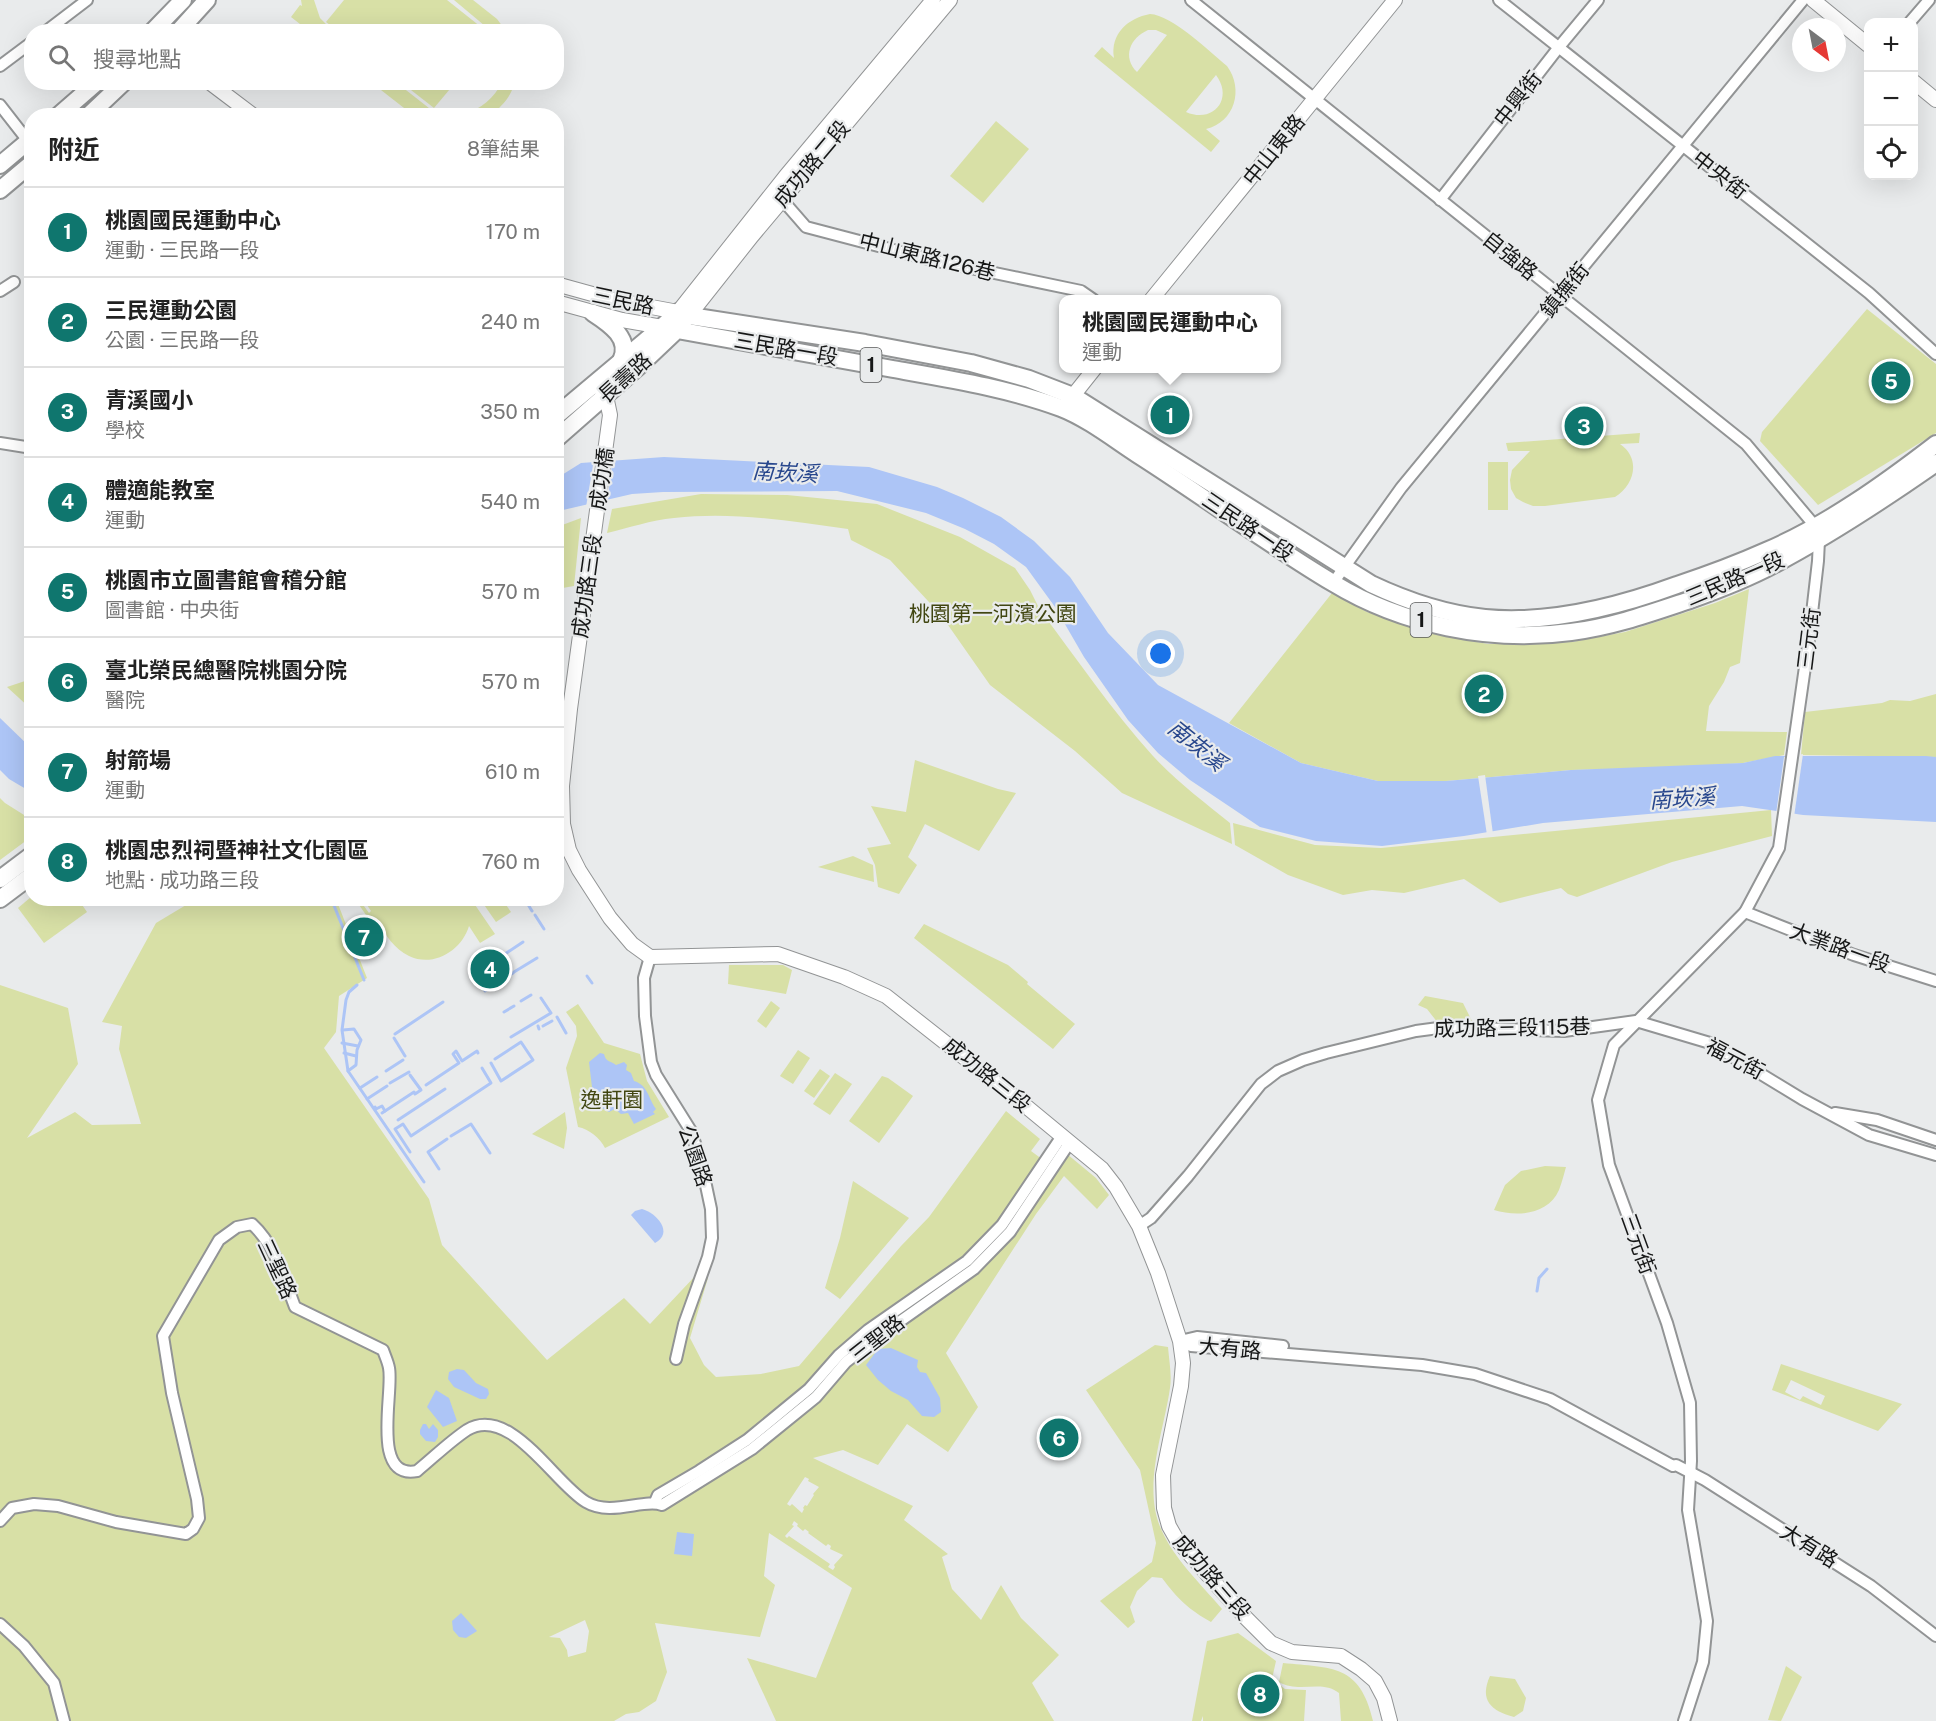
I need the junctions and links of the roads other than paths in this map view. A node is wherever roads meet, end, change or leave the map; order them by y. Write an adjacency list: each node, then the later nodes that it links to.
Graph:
1 (87, 0): 14 (street)
2 (183, 0): 15 (main road)
3 (207, 0): 16 (main road)
4 (933, 0): 37 (street, 成功路二段)
5 (950, 0): 37 (street, 成功路二段)
6 (1191, 0): 25 (street, 自強路)
7 (1395, 0): 25 (street, 中山東路)
8 (1499, 0): 18 (street, 中央街)
9 (1598, 0): 18 (street, 中興街)
10 (1803, 0): 33 (street, 鎮撫街)
11 (1813, 0): 17 (street)
12 (1929, 0): 13 (street)
13 (1913, 18)
14 (56, 24)
15 (160, 24)
16 (185, 24)
17 (1864, 41)
18 (1559, 47): 33 (street, 中央街); 38 (street, 中興街)
19 (24, 48): 20 (street)
20 (0, 66)
21 (1918, 85): 26 (street)
22 (88, 90): 28 (main road)
23 (116, 90): 29 (main road)
24 (219, 90): 30 (street)
25 (1315, 100): 38 (street, 自強路); 43 (street, 中山東路)
26 (1936, 100)
27 (0, 105): 31 (street)
28 (67, 108)
29 (96, 108)
30 (243, 108)
31 (24, 133)
32 (24, 145): 34 (main road)
33 (1683, 146): 44 (street, 鎮撫街); 50 (street, 中央街)
34 (0, 165)
35 (24, 170): 36 (main road)
36 (0, 190)
37 (778, 195): 42 (street, 中山東路126巷); 47 (street, 成功路二段)
38 (1440, 200): 44 (street, 自強路)
39 (14, 282): 41 (street)
40 (564, 286): 47 (street, 三民路)
41 (0, 291)
42 (1087, 295)
43 (1155, 295)
44 (1560, 296): 64 (street, 自強路); 65 (street, 鎮撫街)
45 (564, 304): 46 (street, 三民路)
46 (593, 313): 48 (street, 三民路); 51 (main road)
47 (684, 314): 48 (main road, 成功路二段); 49 (main road, 三民路一段 / 1)
48 (669, 328): 51 (main road, 長壽路); 52 (main road, 三民路一段 / 1); 55 (main road, 長壽路)
49 (865, 343): 52 (main road); 56 (main road, 三民路一段 / 1)
50 (1936, 354)
51 (621, 361): 54 (main road, 長壽路)
52 (860, 363): 56 (main road, 三民路一段 / 1)
53 (1092, 373): 56 (street)
54 (595, 382): 55 (street); 57 (main road, 長壽路)
55 (606, 396): 58 (main road, 長壽路); 63 (street, 成功橋)
56 (1068, 402): 65 (main road, 三民路一段 / 1); 66 (main road, 三民路一段 / 1)
57 (564, 409)
58 (564, 432)
59 (0, 442): 61 (street)
60 (1936, 444): 64 (main road, 1)
61 (24, 446)
62 (1936, 463): 64 (main road, 1)
63 (596, 521): 67 (street, 成功路三段)
64 (1817, 533): 65 (main road, 三民路一段 / 1); 66 (main road, 三民路一段 / 1); 73 (street, 三元街)
65 (1345, 569): 66 (street, 鎮撫街)
66 (1333, 583)
67 (564, 762)
68 (564, 829): 74 (street, 成功路三段)
69 (24, 861): 70 (main road)
70 (0, 879)
71 (24, 881): 72 (main road)
72 (0, 899)
73 (1745, 912): 75 (street, 大業路一段); 76 (street, 三元街)
74 (650, 957): 78 (street, 成功路三段); 83 (street, 公園路)
75 (1936, 981)
76 (1636, 1021): 77 (street, 福元街); 81 (street, 成功路三段115巷); 84 (street, 三元街)
77 (1828, 1112): 79 (street, 福元街); 80 (street, 福元街)
78 (1066, 1139): 81 (street, 成功路三段); 85 (street, 三聖路)
79 (1936, 1140)
80 (1936, 1155)
81 (1139, 1226): 82 (street, 成功路三段)
82 (1180, 1341): 84 (street, 大有路); 89 (street, 成功路三段)
83 (676, 1359)
84 (1691, 1473): 87 (street, 大有路); 90 (street, 三元街)
85 (0, 1521)
86 (0, 1624): 88 (street)
87 (1936, 1636)
88 (64, 1721)
89 (1390, 1721)
90 (1684, 1721)

